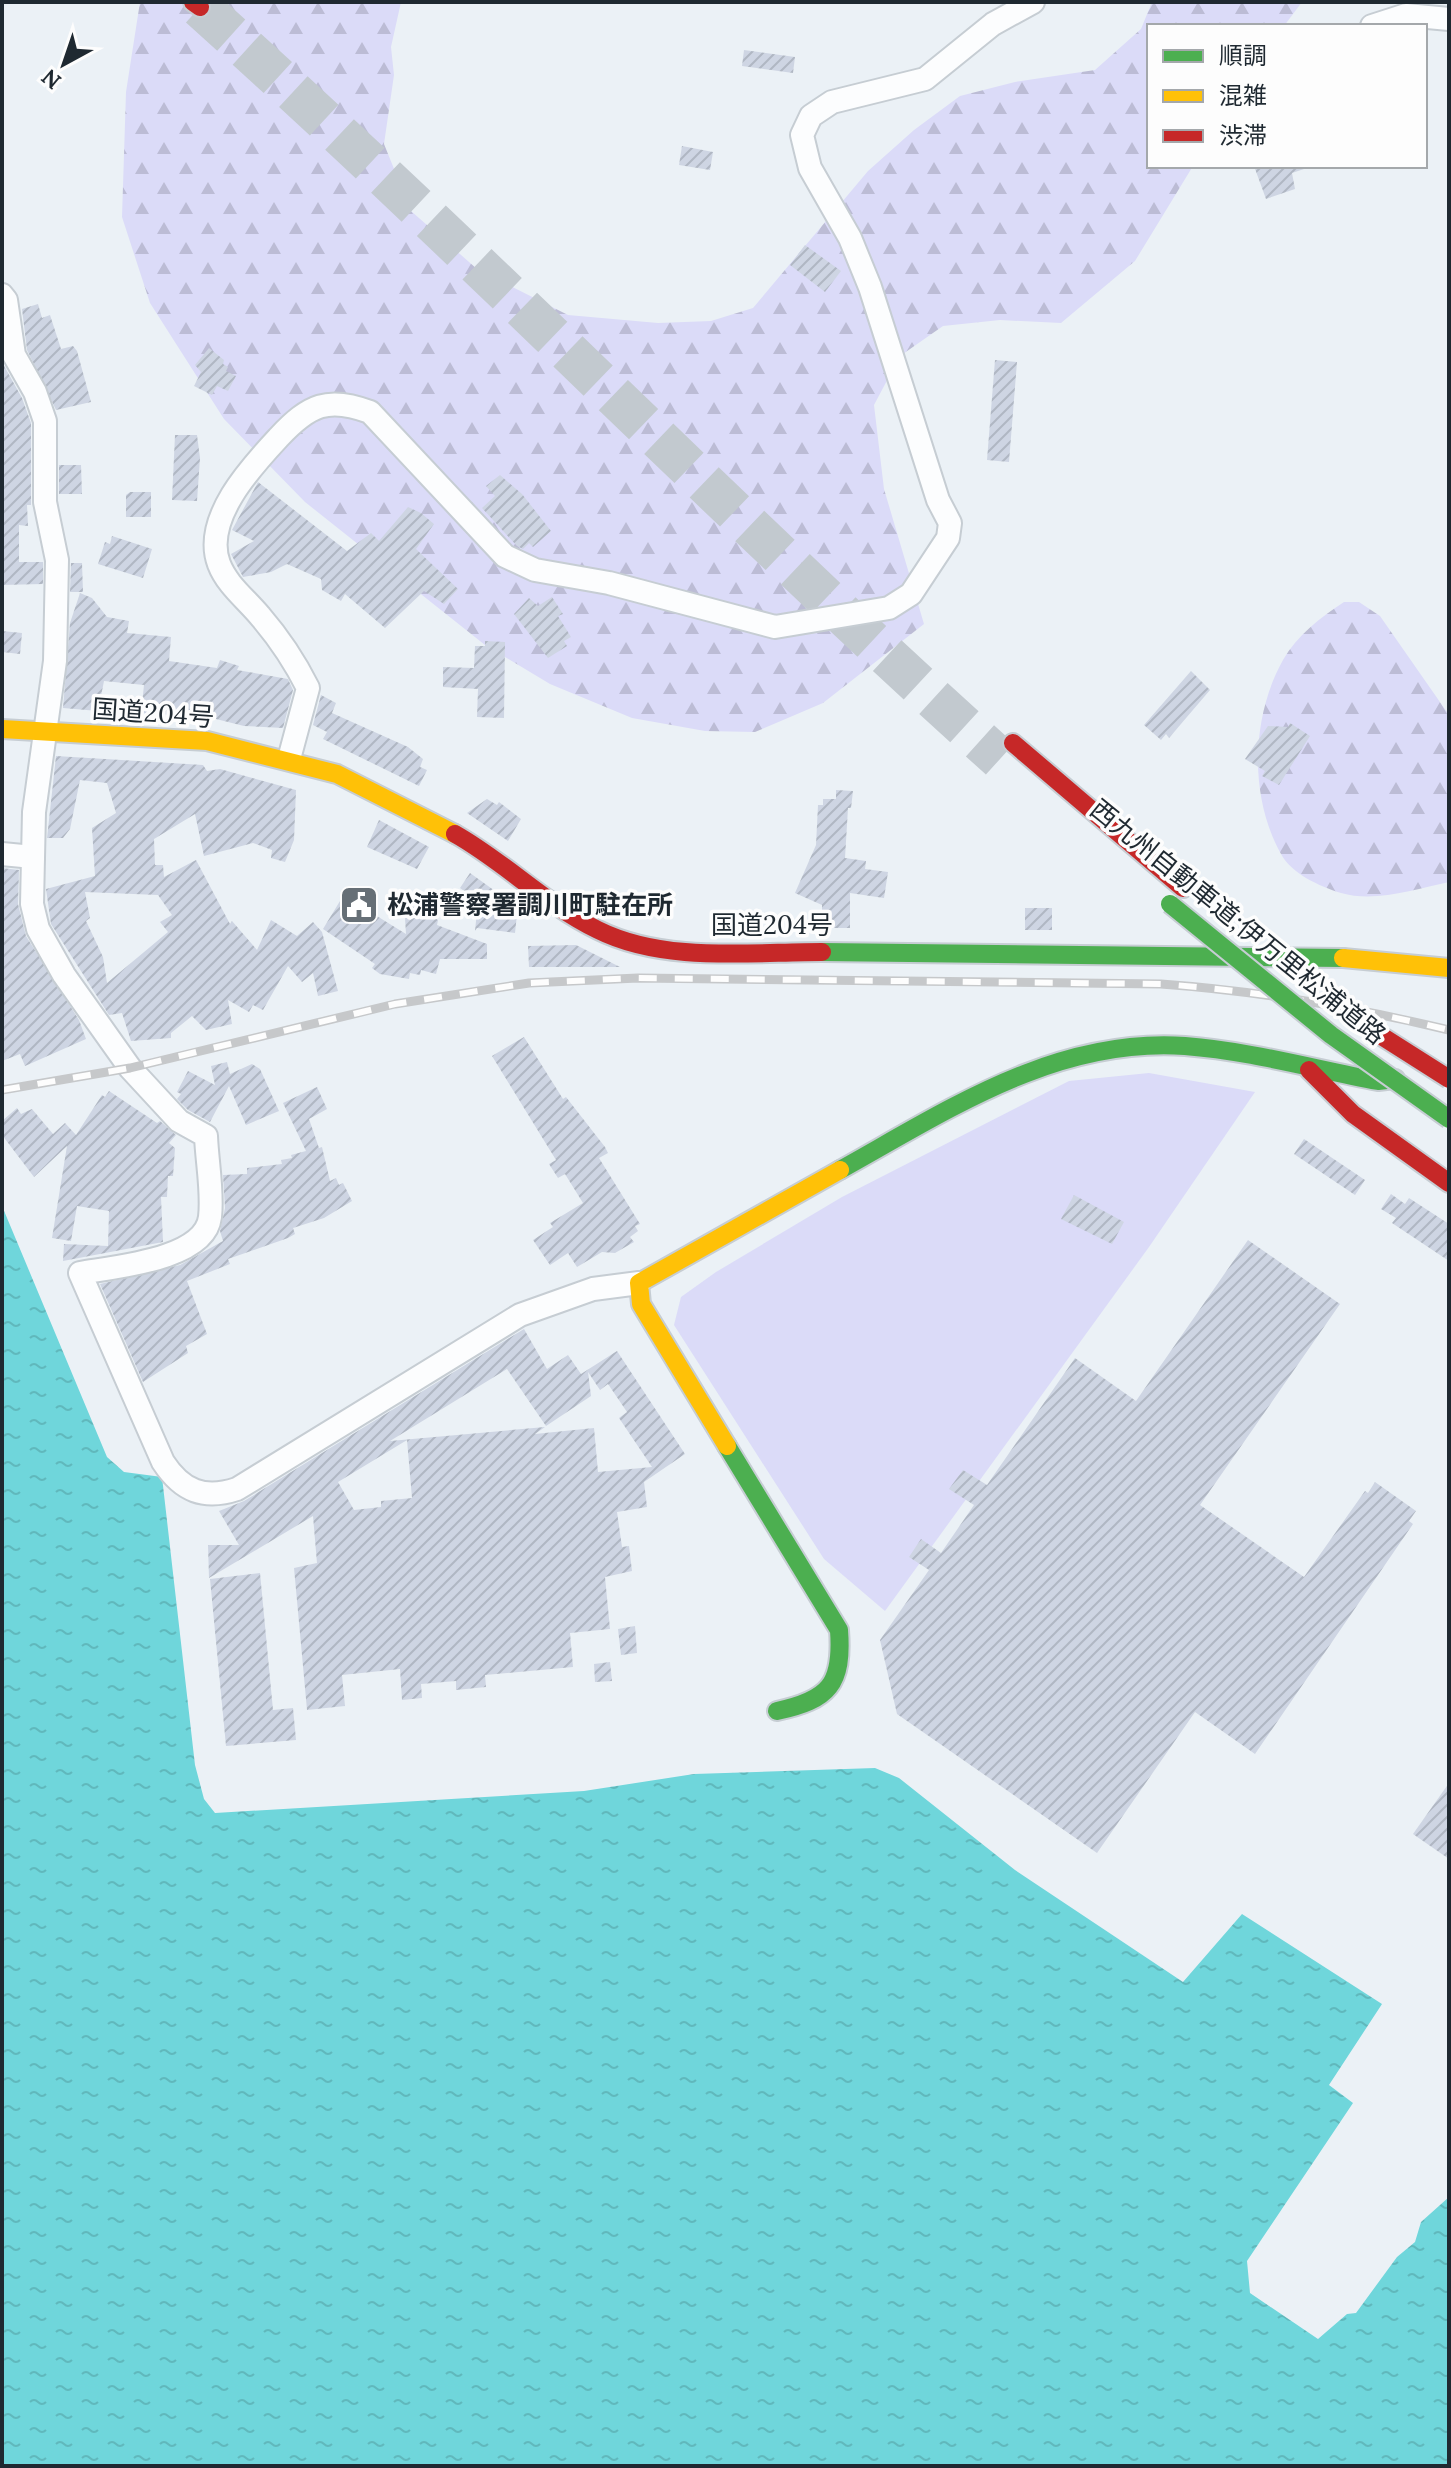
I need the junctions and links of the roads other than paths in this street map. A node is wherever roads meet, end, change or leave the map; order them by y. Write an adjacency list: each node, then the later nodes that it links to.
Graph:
1 (1033, 2): 8 (street)
2 (1449, 19): 3 (street)
3 (1378, 24)
4 (2, 295): 6 (street)
5 (2, 729): 6 (main road, 国道204号)
6 (47, 732): 8 (main road, 国道204号); 10 (street)
7 (1013, 743): 11 (main road, 西九州自動車道;伊万里松浦道路)
8 (289, 759): 13 (main road, 国道204号)
9 (2, 854): 10 (street)
10 (33, 857): 22 (street)
11 (1191, 895)
12 (1164, 898): 20 (main road, 西九州自動車道;伊万里松浦道路, bridge)
13 (1449, 968)
14 (1293, 972): 19 (main road, 西九州自動車道;伊万里松浦道路)
15 (1342, 1009): 18 (main road, bridge)
16 (1309, 1070): 17 (main road); 21 (main road); 22 (main road)
17 (1449, 1073)
18 (1449, 1079)
19 (1449, 1103)
20 (1449, 1119)
21 (1449, 1183)
22 (639, 1283): 23 (main road)
23 (777, 1711)

